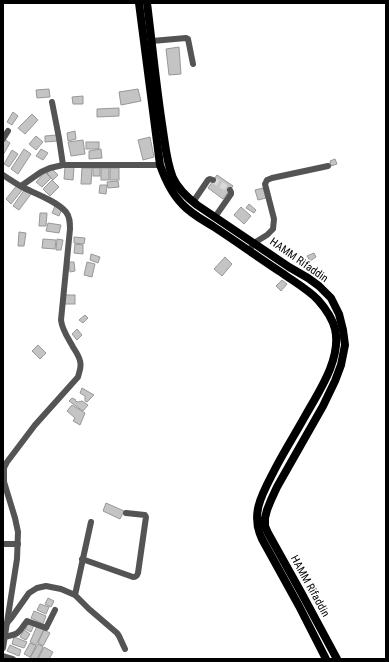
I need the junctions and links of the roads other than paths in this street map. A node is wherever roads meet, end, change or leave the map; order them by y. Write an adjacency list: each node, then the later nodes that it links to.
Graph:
1 (139, 3): 4 (main road, HAMM Rifaddin)
2 (147, 3): 3 (main road, HAMM Rifaddin)
3 (152, 41): 4 (main road, HAMM Rifaddin); 5 (street)
4 (151, 64): 10 (main road, HAMM Rifaddin); 16 (main road, HAMM Rifaddin)
5 (193, 64)
6 (52, 102): 9 (street)
7 (8, 131): 8 (street)
8 (3, 139)
9 (63, 164): 10 (street); 14 (street)
10 (160, 165): 19 (main road, HAMM Rifaddin)
11 (328, 166): 18 (street)
12 (3, 175): 14 (street)
13 (213, 180): 16 (street)
14 (22, 186): 20 (street)
15 (230, 190): 17 (street)
16 (193, 202): 17 (main road, HAMM Rifaddin)
17 (215, 217): 18 (main road, HAMM Rifaddin)
18 (254, 243): 19 (street); 35 (main road, HAMM Rifaddin)
19 (249, 251): 34 (main road, HAMM Rifaddin)
20 (6, 496): 24 (street)
21 (126, 512): 25 (street)
22 (91, 522): 25 (street)
23 (3, 544): 24 (street)
24 (18, 544): 28 (street)
25 (82, 559): 26 (street)
26 (75, 595): 28 (street); 31 (street)
27 (55, 610): 29 (street)
28 (7, 623): 29 (street)
29 (4, 637): 30 (street)
30 (3, 648)
31 (125, 649)
32 (3, 656): 33 (street)
33 (13, 659)
34 (326, 659)
35 (337, 659)

